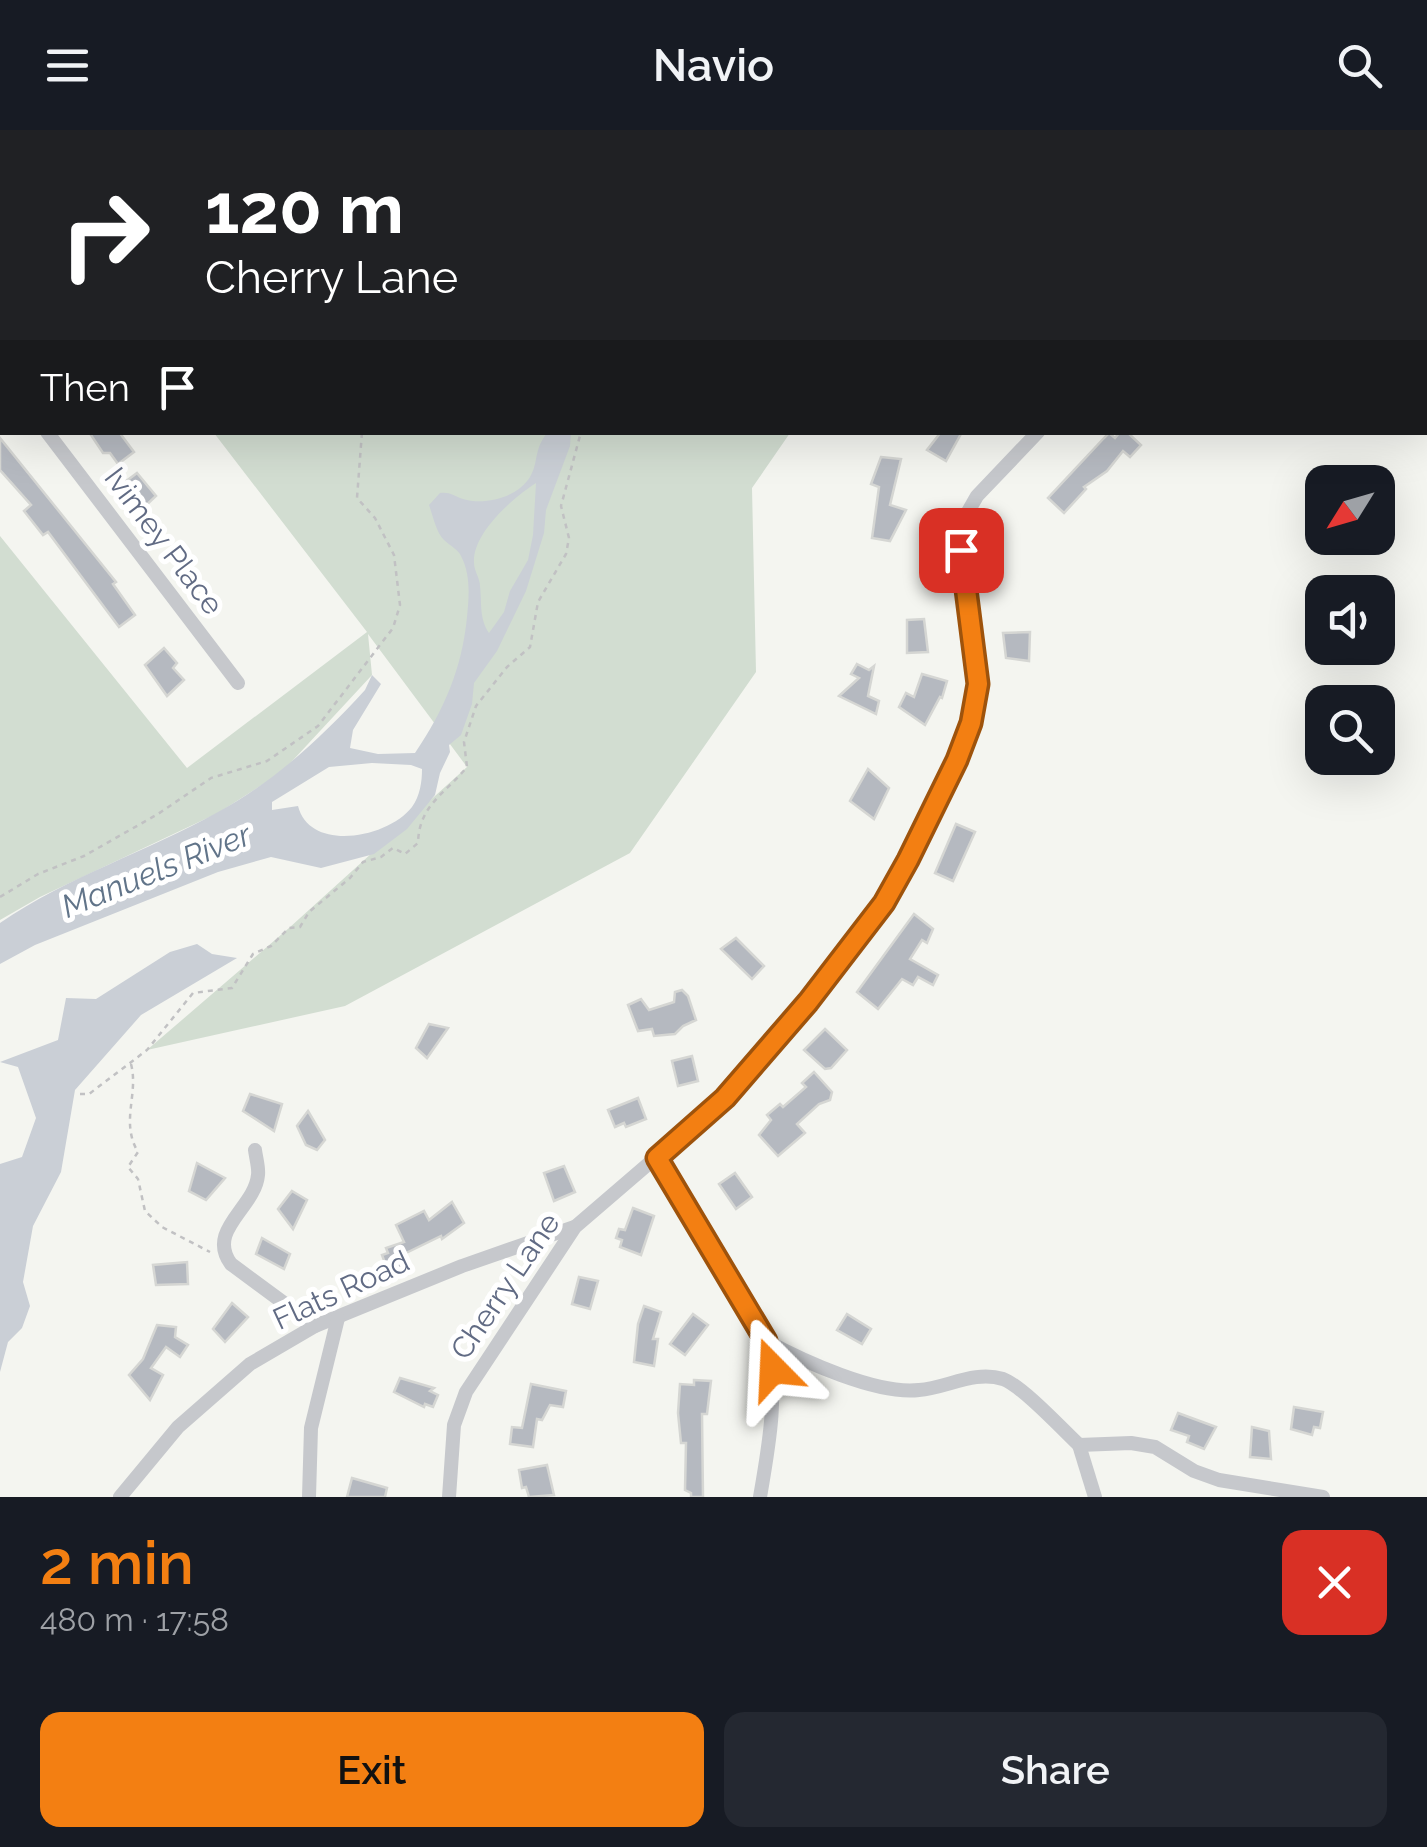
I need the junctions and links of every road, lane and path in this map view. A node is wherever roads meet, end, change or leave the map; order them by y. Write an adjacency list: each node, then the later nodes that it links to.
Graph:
1 (49, 435): 5 (street, Ivimey Place)
2 (362, 435): 6 (path)
3 (580, 435): 7 (path)
4 (1036, 435): 10 (street, Cherry Lane)
5 (238, 683)
6 (0, 897)
7 (130, 1062): 8 (path); 12 (path)
8 (80, 1094)
9 (255, 1150): 12 (street)
10 (657, 1158): 11 (street, Cherry Lane); 15 (street)
11 (574, 1227): 13 (street, Flats Road); 19 (street, Cherry Lane)
12 (222, 1253): 14 (street)
13 (338, 1318): 14 (street, Flats Road); 18 (street)
14 (316, 1326): 17 (street, Flats Road)
15 (766, 1341): 16 (street); 20 (street)
16 (1079, 1444): 21 (street); 22 (street)
17 (120, 1497)
18 (309, 1497)
19 (450, 1497)
20 (760, 1497)
21 (1095, 1497)
22 (1323, 1497)

